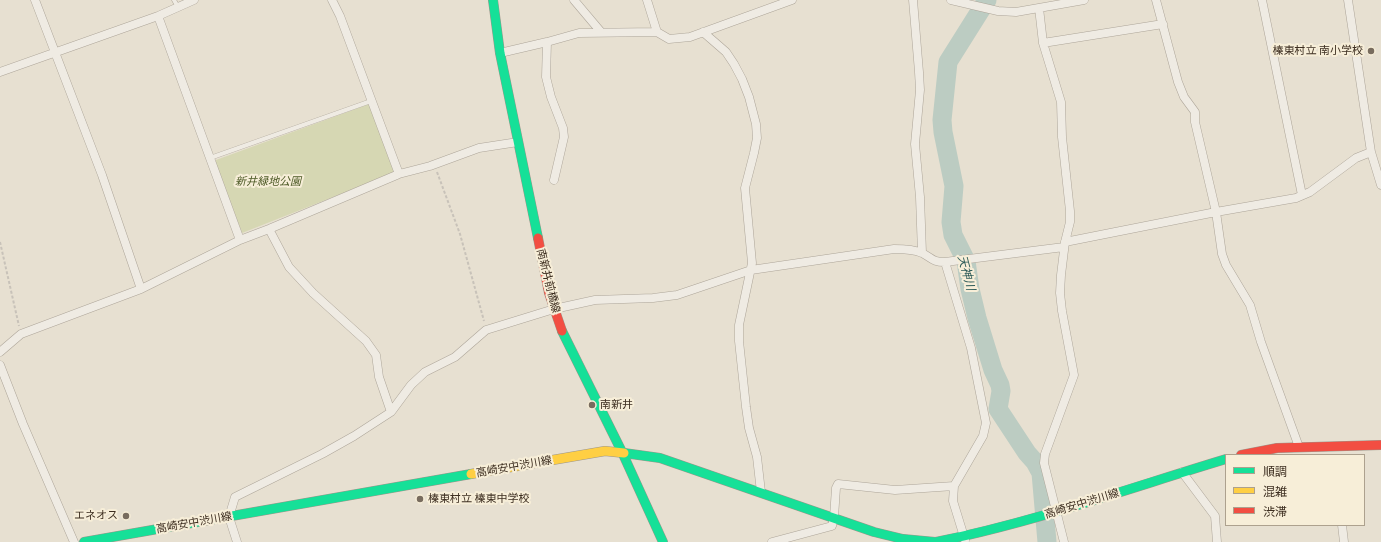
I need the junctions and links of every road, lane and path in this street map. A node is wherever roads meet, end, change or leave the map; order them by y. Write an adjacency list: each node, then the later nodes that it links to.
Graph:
1 (35, 0): 23 (street)
2 (194, 0): 14 (street)
3 (332, 0): 26 (street)
4 (493, 0): 24 (main road, 南新井前橋線)
5 (574, 0): 18 (street)
6 (647, 0): 19 (street)
7 (792, 0): 20 (street)
8 (913, 0): 40 (street)
9 (1084, 0): 15 (street)
10 (1156, 0): 17 (street)
11 (1262, 0): 34 (street)
12 (1348, 0): 28 (street)
13 (955, 1): 15 (street)
14 (176, 4): 16 (street)
15 (1039, 8): 22 (street)
16 (158, 16): 23 (street); 29 (street)
17 (1163, 24): 22 (street); 35 (street)
18 (601, 32): 19 (street); 21 (street)
19 (657, 32): 20 (street)
20 (703, 32): 42 (street)
21 (546, 42): 24 (street); 32 (street)
22 (1043, 43): 39 (street)
23 (55, 53): 25 (street); 43 (street)
24 (500, 53): 27 (main road, 南新井前橋線)
25 (0, 72)
26 (372, 100): 29 (lane); 31 (street)
27 (518, 142): 30 (street); 44 (main road, 南新井前橋線)
28 (1372, 152): 33 (street); 34 (street)
29 (210, 158): 37 (street)
30 (434, 164): 31 (street); 45 (path)
31 (400, 174): 36 (street)
32 (554, 180)
33 (1381, 185)
34 (1302, 195): 35 (street)
35 (1216, 212): 39 (street); 51 (street)
36 (270, 229): 37 (street); 49 (street)
37 (240, 240): 43 (street)
38 (0, 242): 46 (path)
39 (1065, 244): 41 (street); 59 (street)
40 (922, 253): 41 (street); 42 (street)
41 (945, 262): 57 (street)
42 (751, 270): 44 (street); 58 (street)
43 (141, 289): 46 (street)
44 (554, 309): 45 (street); 53 (main road, 南新井前橋線)
45 (486, 330): 49 (street)
46 (21, 334): 47 (street)
47 (0, 352)
48 (0, 365): 64 (street)
49 (391, 412): 60 (street)
50 (1381, 445): 52 (main road)
51 (1300, 447): 52 (main road); 54 (main road)
52 (1332, 451)
53 (622, 452): 58 (main road, 高崎安中渋川線); 60 (main road, 高崎安中渋川線); 67 (main road, 南新井前橋線)
54 (1246, 454)
55 (1225, 459): 56 (main road, 高崎安中渋川線)
56 (1182, 472): 59 (main road, 高崎安中渋川線); 71 (street)
57 (954, 486): 61 (street); 63 (street)
58 (761, 492): 61 (main road, 高崎安中渋川線)
59 (1053, 514): 63 (main road, 高崎安中渋川線); 70 (street)
60 (229, 517): 65 (main road, 高崎安中渋川線); 66 (street)
61 (834, 517): 68 (street); 69 (main road, 高崎安中渋川線)
62 (1342, 526): 72 (street)
63 (964, 540): 69 (main road, 高崎安中渋川線)
64 (74, 542)
65 (84, 542)
66 (237, 542)
67 (663, 542)
68 (772, 542)
69 (935, 542)
70 (1064, 542)
71 (1217, 542)
72 (1344, 542)

